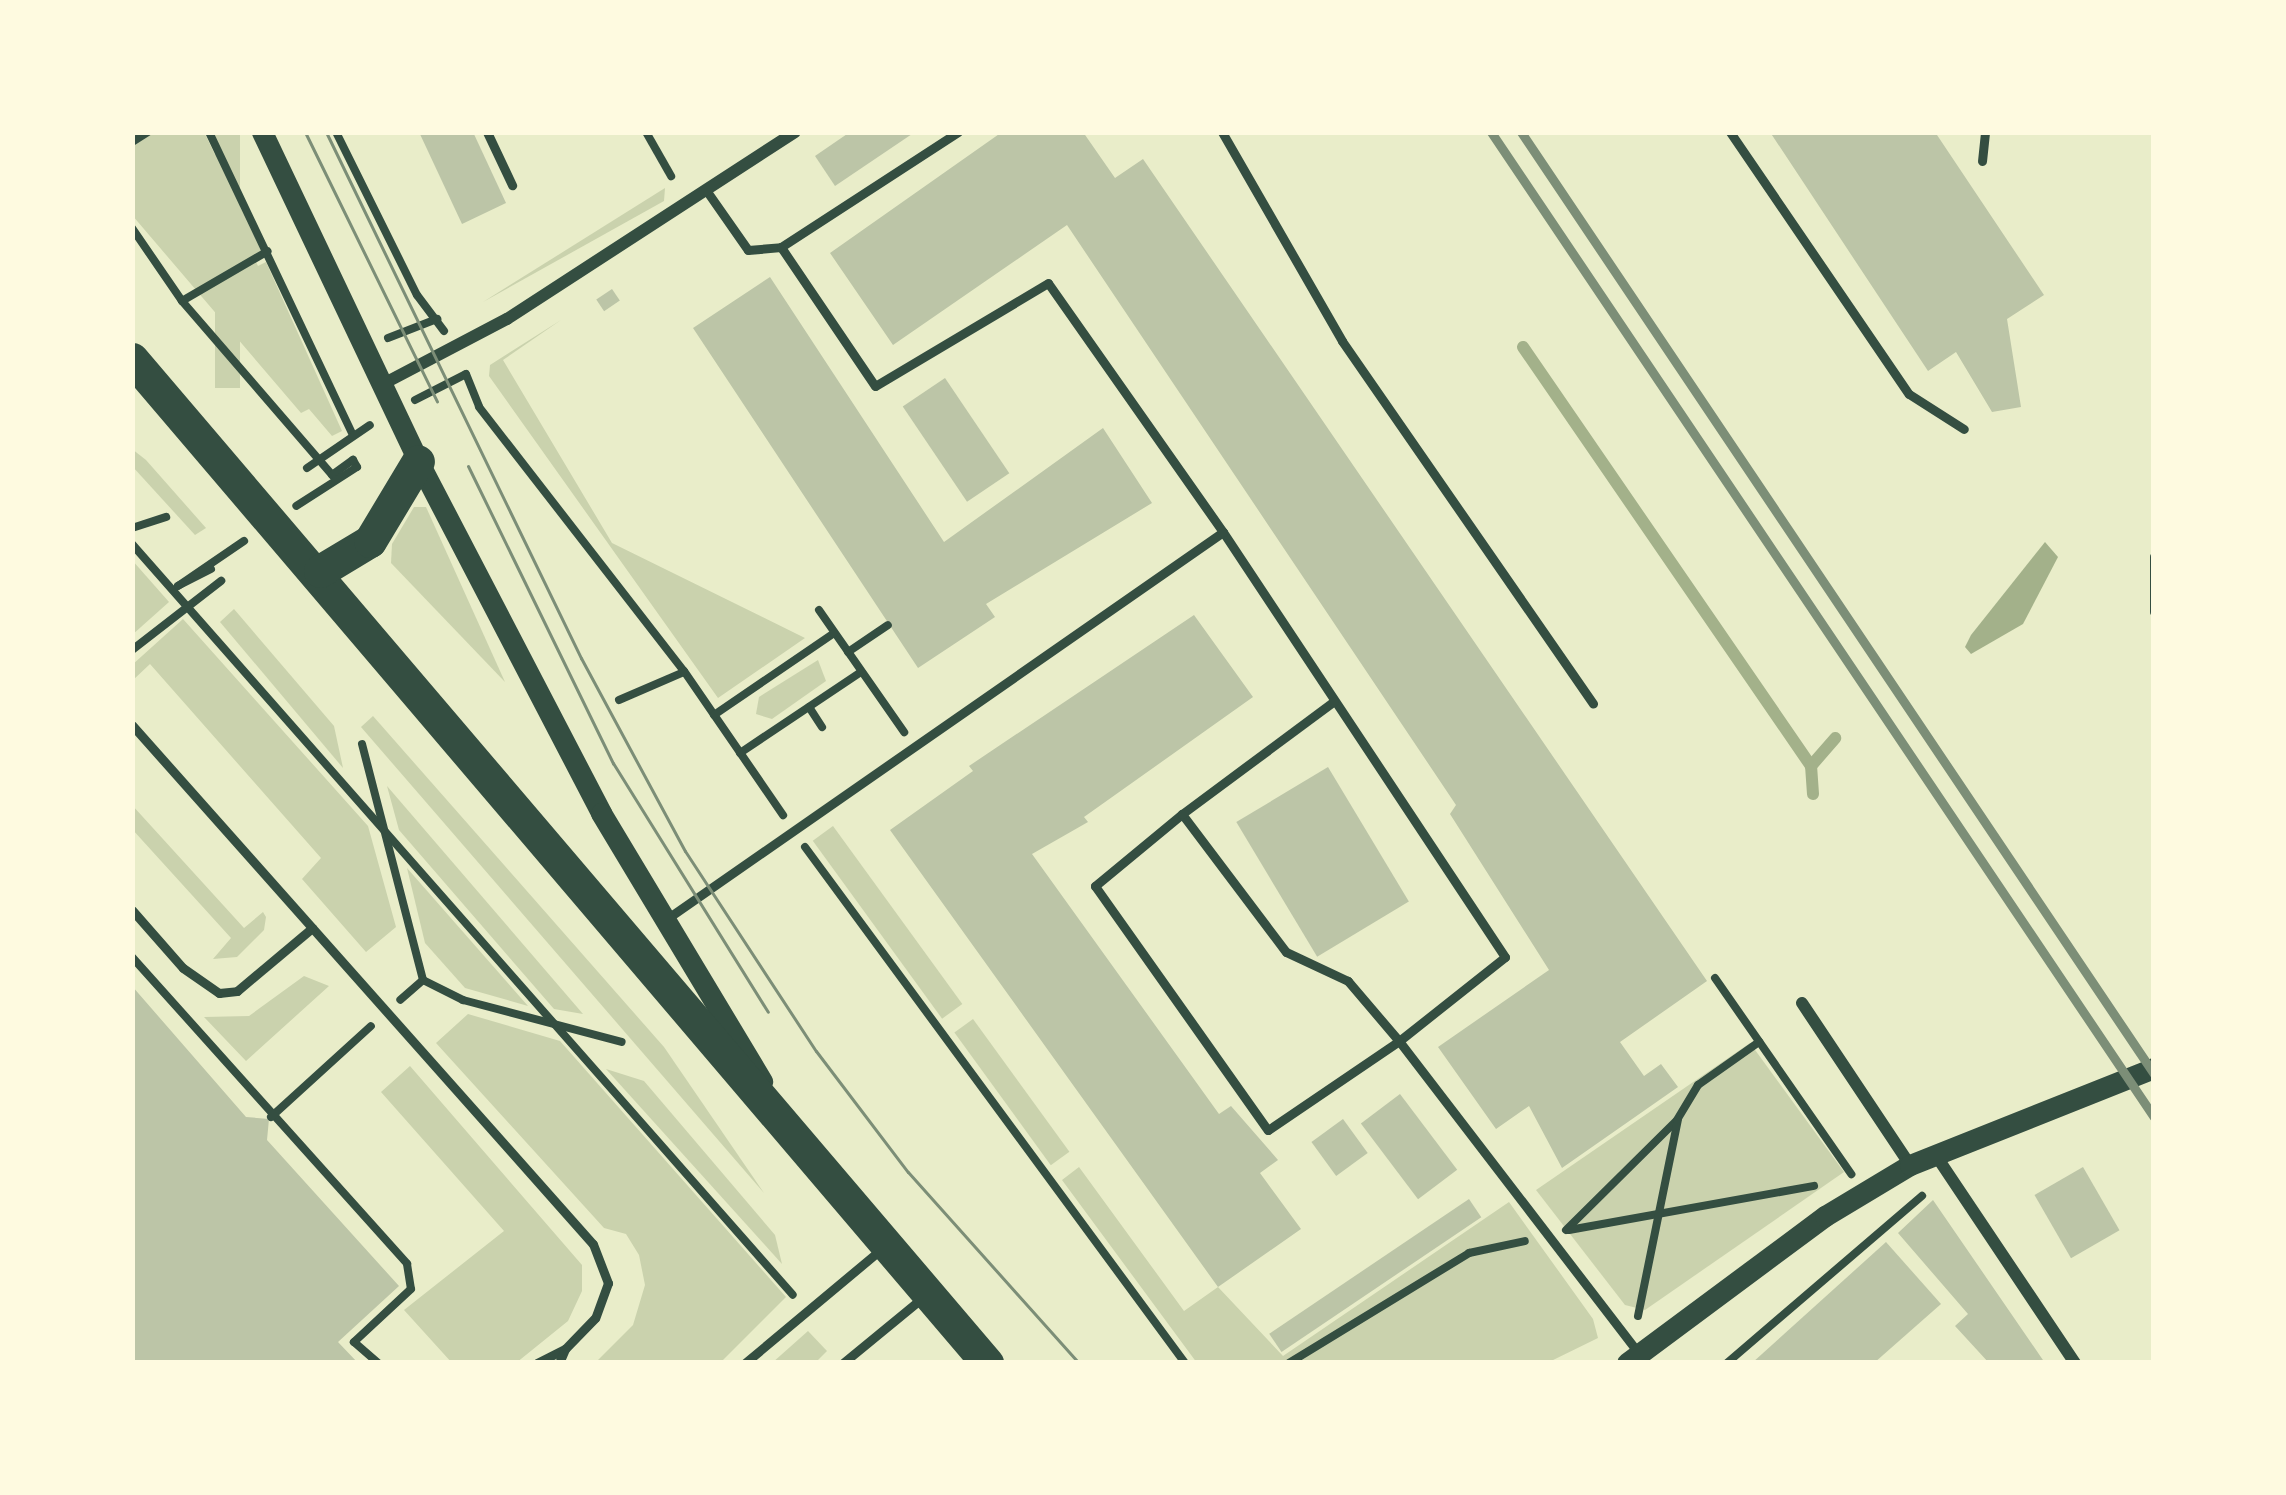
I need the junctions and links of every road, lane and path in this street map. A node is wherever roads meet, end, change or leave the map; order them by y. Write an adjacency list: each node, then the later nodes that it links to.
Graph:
1 (148, 132): 12 (path)
2 (209, 132): 19 (path)
3 (262, 132): 23 (street)
4 (337, 132): 21 (path)
5 (487, 132): 15 (lane)
6 (646, 132): 14 (path)
7 (795, 132): 16 (street)
8 (958, 132): 18 (lane)
9 (1222, 132): 49 (lane)
10 (1730, 132): 24 (lane)
11 (1984, 132): 13 (lane)
12 (132, 142)
13 (1982, 161)
14 (671, 176)
15 (512, 185)
16 (706, 190): 18 (lane); 23 (street)
17 (132, 228): 20 (path)
18 (781, 247): 31 (lane)
19 (268, 250): 20 (path); 25 (path)
20 (182, 301): 25 (path)
21 (437, 319)
22 (132, 359): 35 (highway)
23 (383, 384): 26 (street)
24 (1964, 429)
25 (318, 460): 27 (path); 28 (path)
26 (418, 461): 35 (highway); 60 (street)
27 (307, 468)
28 (336, 476)
29 (166, 517): 30 (path)
30 (132, 528)
31 (1223, 532): 48 (lane); 55 (lane)
32 (132, 544): 38 (path)
33 (2154, 557): 40 (path)
34 (211, 569): 36 (path)
35 (320, 571): 78 (highway)
36 (197, 573)
37 (221, 580): 38 (path)
38 (186, 605): 43 (path); 58 (path)
39 (819, 610): 42 (path)
40 (2154, 612)
41 (888, 625): 44 (path)
42 (834, 633): 44 (path); 51 (path)
43 (132, 650)
44 (848, 652): 46 (path)
45 (684, 671): 47 (path)
46 (861, 672): 50 (path); 55 (path)
47 (619, 700)
48 (1334, 701): 57 (lane); 72 (lane)
49 (1593, 703)
50 (809, 706): 53 (path); 56 (path)
51 (714, 715)
52 (132, 725): 61 (lane)
53 (822, 727)
54 (362, 744): 58 (path)
55 (914, 748): 60 (lane)
56 (740, 753)
57 (1182, 814): 72 (lane); 72 (lane)
58 (383, 829): 64 (path); 71 (path)
59 (132, 910): 61 (lane)
60 (667, 919): 78 (street)
61 (312, 928): 67 (lane)
62 (132, 957): 69 (path)
63 (1714, 978): 74 (path)
64 (423, 980): 67 (path); 71 (path)
65 (1802, 1003): 80 (street)
66 (358, 1011): 70 (path)
67 (387, 1011): 70 (path); 87 (lane)
68 (200, 1012): 69 (path)
69 (190, 1021): 77 (path)
70 (371, 1025): 77 (path)
71 (558, 1025): 73 (path); 85 (path)
72 (1399, 1041): 88 (lane)
73 (622, 1042)
74 (1759, 1042): 76 (path); 82 (path)
75 (2154, 1068): 79 (street)
76 (1679, 1117): 83 (path); 88 (path)
77 (271, 1118): 89 (path)
78 (800, 1143): 84 (highway)
79 (1935, 1154): 80 (street); 81 (street)
80 (1910, 1165): 82 (street)
81 (1949, 1174): 95 (path); 96 (street)
82 (1864, 1192): 88 (street)
83 (1565, 1231)
84 (884, 1246): 86 (highway); 92 (lane)
85 (784, 1284)
86 (927, 1295): 93 (lane); 94 (highway)
87 (565, 1349): 90 (lane); 91 (lane)
88 (1633, 1358)
89 (378, 1363)
90 (537, 1363)
91 (559, 1363)
92 (745, 1363)
93 (843, 1363)
94 (987, 1363)
95 (1727, 1363)
96 (2075, 1363)

